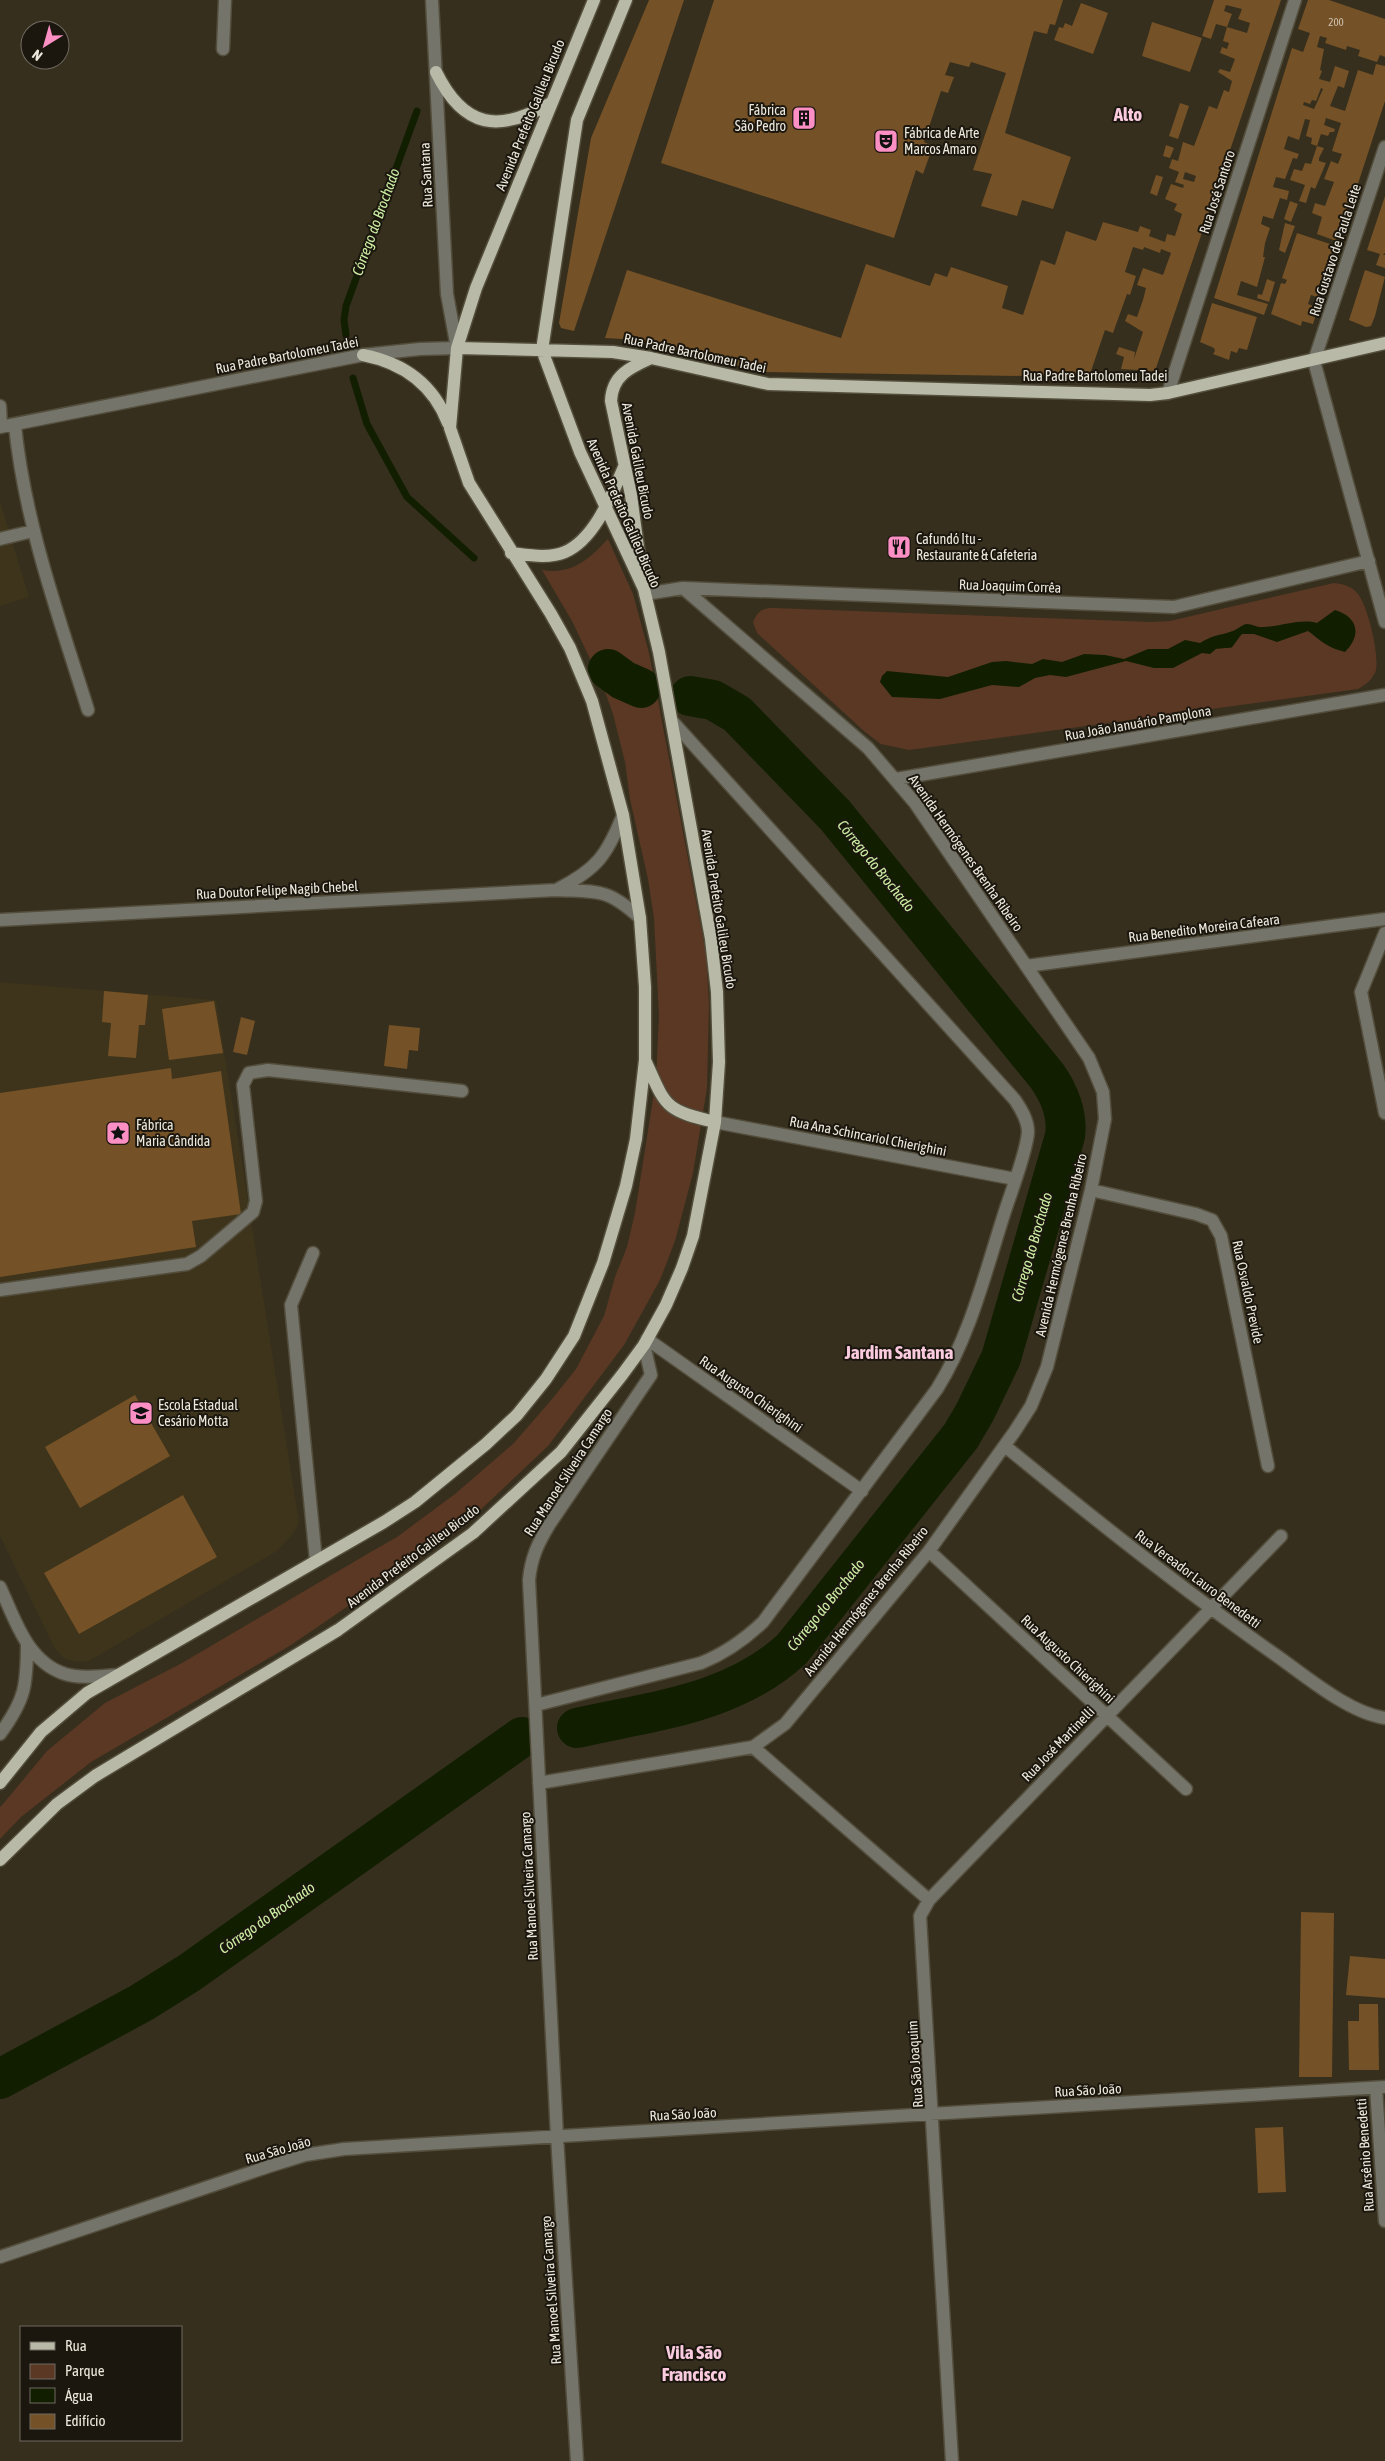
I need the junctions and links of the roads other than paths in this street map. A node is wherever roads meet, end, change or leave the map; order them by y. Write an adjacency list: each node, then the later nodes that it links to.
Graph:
1 (224, 0): 6 (street)
2 (432, 0): 7 (street, Rua Santana)
3 (594, 0): 8 (main road, Avenida Prefeito Galileu Bicudo)
4 (626, 0): 12 (main road, Avenida Prefeito Galileu Bicudo)
5 (1295, 0): 16 (street, Rua José Santoro)
6 (223, 49)
7 (436, 72): 8 (main road); 11 (street, Rua Santana)
8 (551, 102): 11 (main road, Avenida Prefeito Galileu Bicudo)
9 (1385, 148): 15 (street, Rua Gustavo de Paula Leite)
10 (1385, 343): 15 (main road, Rua Padre Bartolomeu Tadei)
11 (456, 348): 12 (main road, Rua Padre Bartolomeu Tadei); 13 (street, Rua Padre Bartolomeu Tadei); 20 (main road, Avenida Prefeito Galileu Bicudo)
12 (542, 350): 14 (main road, Rua Padre Bartolomeu Tadei); 22 (main road, Avenida Prefeito Galileu Bicudo)
13 (363, 355): 18 (street, Rua Padre Bartolomeu Tadei); 20 (main road)
14 (651, 358): 16 (main road, Rua Padre Bartolomeu Tadei); 21 (main road, Avenida Galileu Bicudo)
15 (1314, 361): 16 (main road, Rua Padre Bartolomeu Tadei); 26 (street)
16 (1168, 393)
17 (0, 406): 19 (street)
18 (15, 426): 19 (street, Rua Padre Bartolomeu Tadei); 23 (street)
19 (0, 427)
20 (450, 428): 25 (main road, Avenida Prefeito Galileu Bicudo)
21 (624, 466): 22 (main road); 28 (main road, Avenida Galileu Bicudo)
22 (605, 509): 25 (main road); 28 (main road, Avenida Prefeito Galileu Bicudo)
23 (33, 531): 24 (street); 31 (street)
24 (0, 539)
25 (511, 553): 34 (main road, Avenida Prefeito Galileu Bicudo)
26 (1369, 561): 27 (street, Rua Joaquim Corrêa); 29 (street)
27 (682, 588): 28 (street, Rua Joaquim Corrêa); 33 (street, Avenida Hermógenes Brenha Ribeiro)
28 (644, 592): 32 (main road, Avenida Prefeito Galileu Bicudo)
29 (1385, 622)
30 (1385, 696): 33 (street, Rua João Januário Pamplona)
31 (88, 710)
32 (672, 721): 44 (main road, Avenida Prefeito Galileu Bicudo); 45 (street)
33 (896, 779): 40 (street, Avenida Hermógenes Brenha Ribeiro)
34 (623, 815): 35 (street, Rua Doutor Felipe Nagib Chebel); 36 (main road, Avenida Prefeito Galileu Bicudo)
35 (556, 890): 36 (street, Rua Doutor Felipe Nagib Chebel); 38 (street, Rua Doutor Felipe Nagib Chebel)
36 (640, 918): 41 (main road, Avenida Prefeito Galileu Bicudo)
37 (1385, 919): 40 (street, Rua Benedito Moreira Cafeara)
38 (0, 920)
39 (1385, 933): 43 (street)
40 (1026, 966): 46 (street, Avenida Hermógenes Brenha Ribeiro)
41 (645, 1060): 44 (main road); 55 (main road, Avenida Prefeito Galileu Bicudo)
42 (462, 1091): 48 (street)
43 (1385, 1113)
44 (715, 1122): 45 (street, Rua Ana Schincariol Chierighini); 49 (main road, Avenida Prefeito Galileu Bicudo)
45 (1015, 1179): 52 (street)
46 (1091, 1190): 50 (street, Avenida Hermógenes Brenha Ribeiro); 51 (street, Rua Osvaldo Previde)
47 (313, 1253): 55 (street)
48 (0, 1290)
49 (645, 1342): 52 (street, Rua Augusto Chierighini); 60 (street, Rua Manoel Silveira Camargo); 68 (main road, Avenida Prefeito Galileu Bicudo)
50 (1005, 1446): 54 (street, Avenida Hermógenes Brenha Ribeiro); 57 (street, Rua Vereador Lauro Benedetti)
51 (1268, 1466)
52 (862, 1491): 60 (street)
53 (1281, 1536): 57 (street, Rua José Martinelli)
54 (929, 1551): 61 (street, Rua Augusto Chierighini); 64 (street, Avenida Hermógenes Brenha Ribeiro)
55 (316, 1561): 59 (main road, Avenida Prefeito Galileu Bicudo)
56 (0, 1587): 58 (street)
57 (1209, 1608): 61 (street, Rua José Martinelli); 62 (street, Rua Vereador Lauro Benedetti)
58 (26, 1644): 59 (street); 63 (street)
59 (116, 1675): 65 (main road, Avenida Prefeito Galileu Bicudo)
60 (536, 1705): 66 (street, Rua Manoel Silveira Camargo)
61 (1107, 1715): 67 (street, Rua Augusto Chierighini); 69 (street, Rua José Martinelli)
62 (1385, 1718)
63 (0, 1734)
64 (753, 1747): 66 (street, Avenida Hermógenes Brenha Ribeiro); 69 (street)
65 (0, 1783)
66 (539, 1783): 72 (street, Rua Manoel Silveira Camargo)
67 (1186, 1789)
68 (0, 1860)
69 (929, 1900): 71 (street, Rua São Joaquim)
70 (1380, 2087): 71 (street, Rua São João); 73 (street, Rua Arsênio Benedetti)
71 (933, 2114): 72 (street, Rua São João); 76 (street, Rua São Joaquim)
72 (557, 2136): 74 (street, Rua São João); 75 (street, Rua Manoel Silveira Camargo)
73 (1385, 2221)
74 (0, 2257)
75 (577, 2461)
76 (952, 2461)

